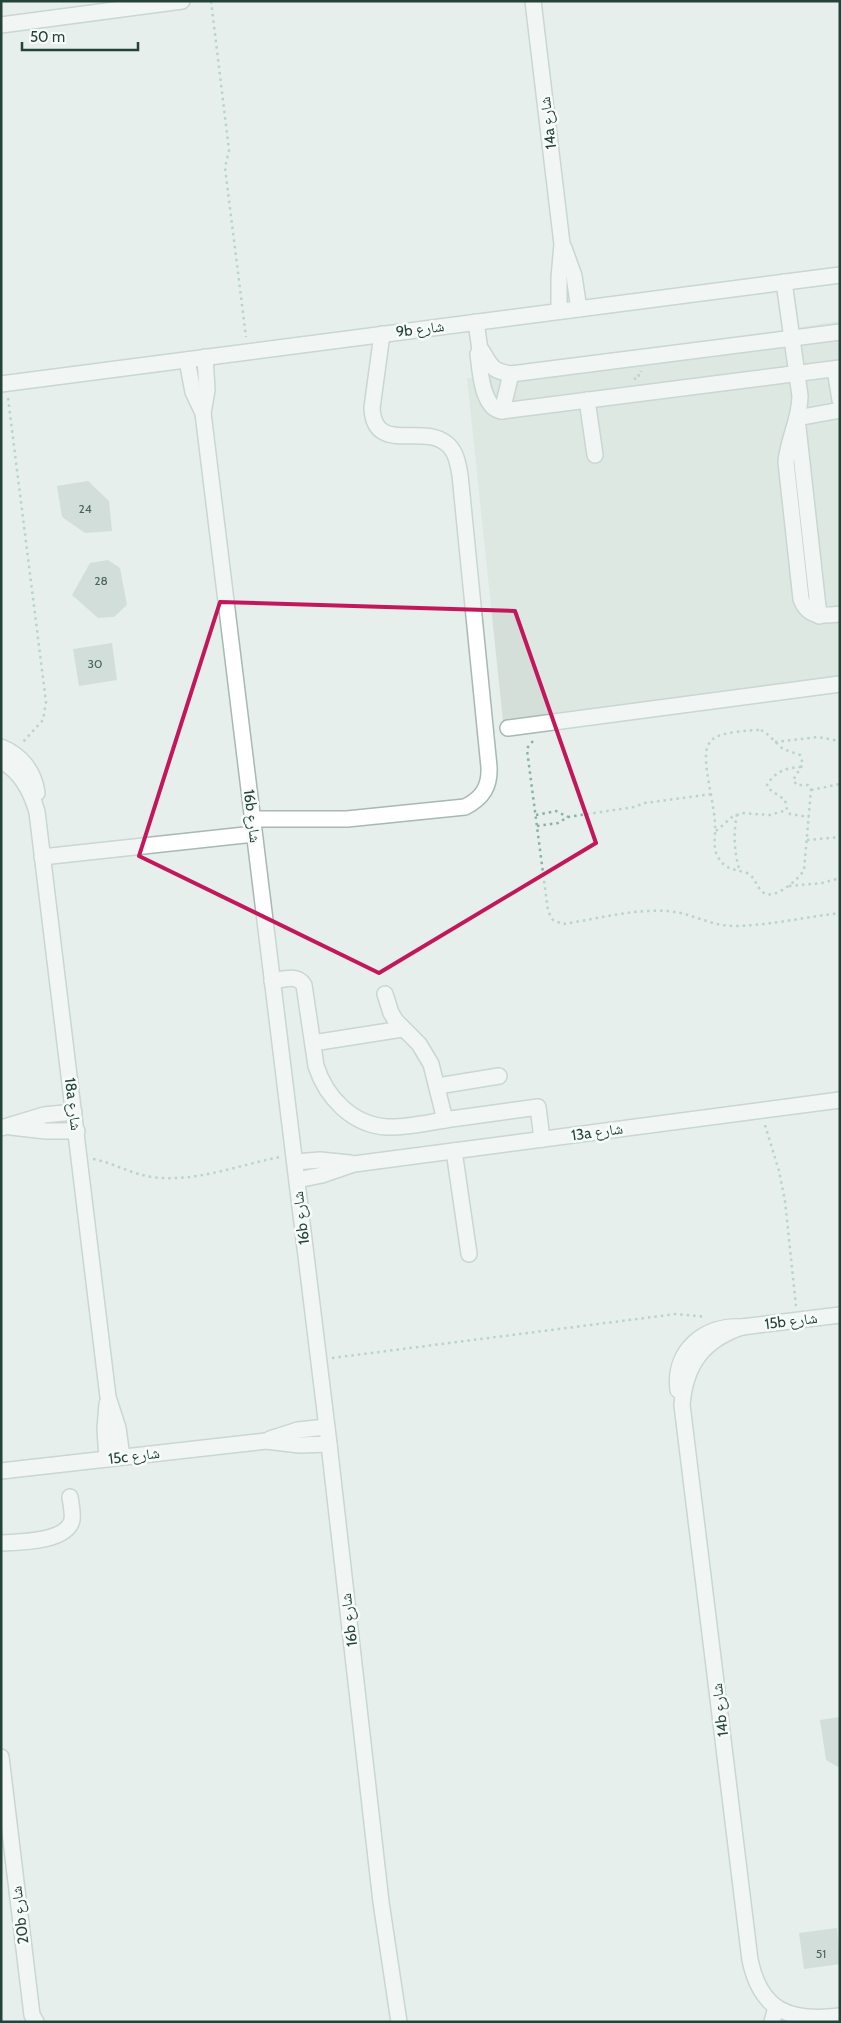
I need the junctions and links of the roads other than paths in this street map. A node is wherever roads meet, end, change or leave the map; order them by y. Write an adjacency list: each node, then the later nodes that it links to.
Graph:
1 (182, 1): 3 (street)
2 (533, 1): 4 (street, 14a شارع)
3 (1, 25)
4 (562, 244): 7 (street, 14a شارع); 8 (street, 14a شارع)
5 (840, 275): 6 (street, 9b شارع)
6 (784, 282): 7 (street, 9b شارع); 12 (street)
7 (579, 309): 8 (street, 9b شارع)
8 (559, 311): 9 (street, 9b شارع)
9 (476, 322): 11 (street, 9b شارع); 13 (street)
10 (840, 332): 12 (street)
11 (382, 334): 14 (street, 9b شارع); 31 (street)
12 (791, 338): 17 (street); 18 (street)
13 (480, 350): 17 (street); 23 (street)
14 (205, 358): 15 (street, 9b شارع); 24 (street, 16b شارع)
15 (187, 360): 19 (street, 9b شارع); 24 (street, 16b شارع)
16 (838, 368): 18 (street); 21 (street)
17 (510, 374): 23 (street)
18 (796, 374): 20 (street); 25 (street)
19 (4, 384)
20 (588, 400): 23 (street); 26 (street)
21 (840, 400)
22 (840, 410): 25 (street)
23 (502, 411)
24 (203, 413): 31 (street, 16b شارع)
25 (797, 418): 27 (street)
26 (595, 455)
27 (840, 614)
28 (840, 684): 29 (street)
29 (508, 728)
30 (6, 756): 32 (street, 18a شارع)
31 (253, 827): 32 (street); 33 (street, 16b شارع)
32 (42, 857): 40 (street, 18a شارع)
33 (272, 981): 36 (street); 46 (street, 16b شارع)
34 (385, 994): 35 (street)
35 (402, 1029): 36 (street); 38 (street)
36 (313, 1043): 41 (street)
37 (498, 1076): 38 (street)
38 (438, 1086): 41 (street)
39 (840, 1100): 44 (street, 13a شارع)
40 (74, 1112): 42 (street); 43 (street, 18a شارع)
41 (445, 1120): 44 (street)
42 (5, 1127): 43 (street)
43 (77, 1132): 55 (street, 18a شارع)
44 (542, 1139): 45 (street, 13a شارع)
45 (454, 1151): 47 (street, 13a شارع); 49 (street)
46 (294, 1158): 47 (street, 13a شارع); 48 (street, 16b شارع)
47 (354, 1164): 48 (street, 13a شارع)
48 (297, 1180): 52 (street, 16b شارع)
49 (469, 1254)
50 (840, 1315): 51 (street, 15b شارع)
51 (693, 1352): 60 (street, 14b شارع)
52 (327, 1426): 53 (street, 15c شارع); 54 (street, 16b شارع)
53 (266, 1441): 54 (street, 15c شارع); 55 (street, 15c شارع)
54 (329, 1444): 63 (street, 16b شارع)
55 (115, 1458): 56 (street, 15c شارع)
56 (1, 1471)
57 (70, 1497): 58 (street)
58 (1, 1543)
59 (1, 1757): 62 (street, 20b شارع)
60 (776, 2007): 61 (street); 64 (street)
61 (840, 2016)
62 (33, 2019)
63 (397, 2022)
64 (772, 2022)

